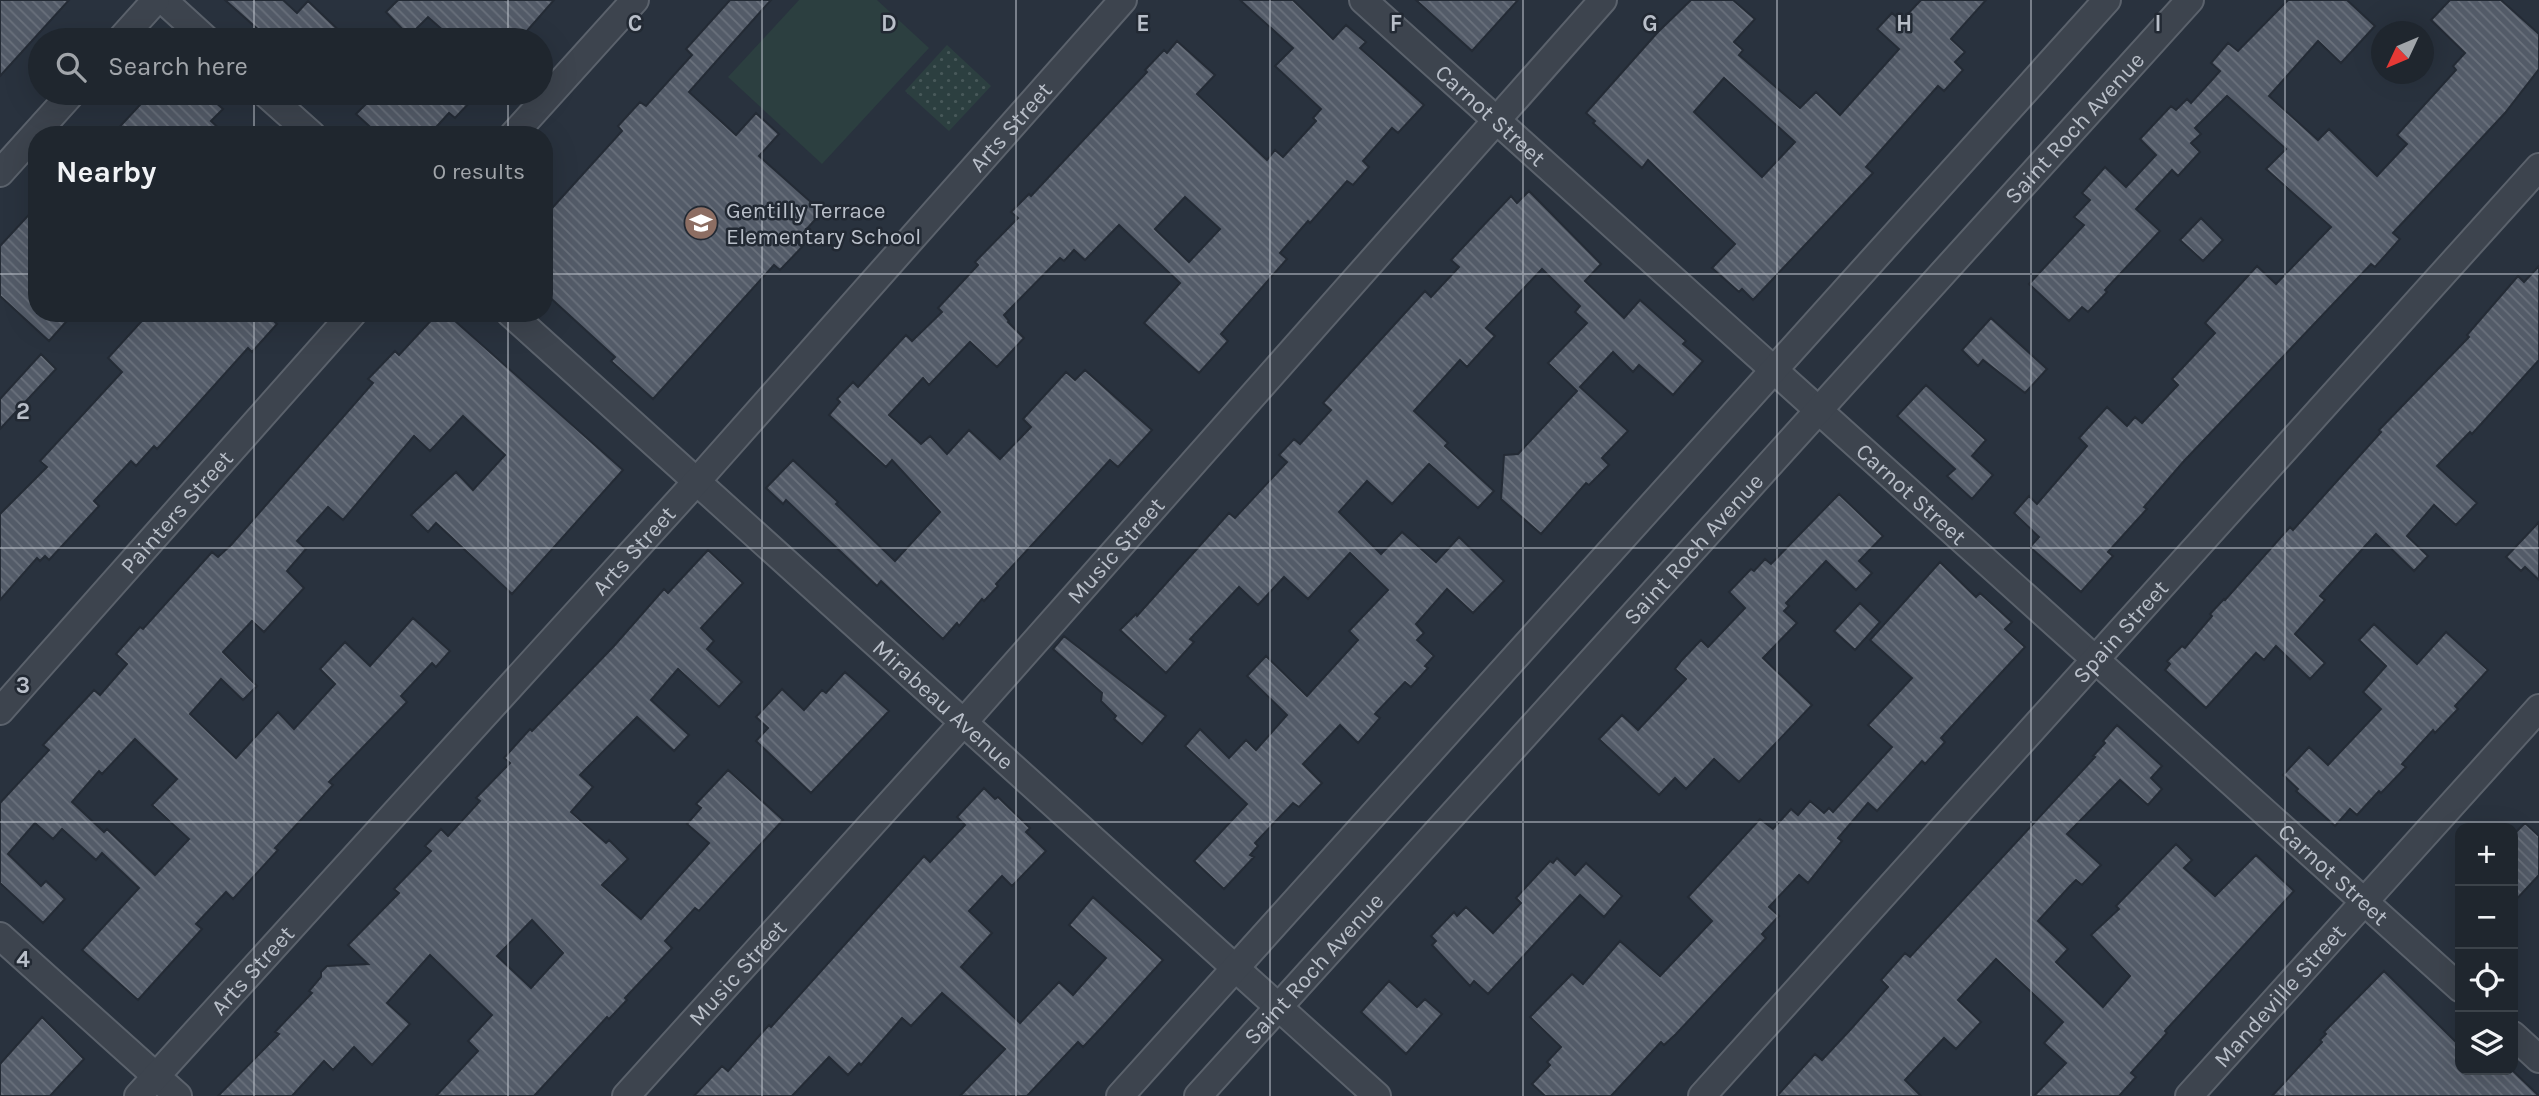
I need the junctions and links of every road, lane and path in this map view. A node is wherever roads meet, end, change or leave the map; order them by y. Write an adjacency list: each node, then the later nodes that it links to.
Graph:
1 (156, 0): 9 (street)
2 (163, 0): 10 (street)
3 (635, 0): 11 (street)
4 (1123, 0): 26 (street, Arts Street)
5 (1363, 0): 15 (street, Carnot Street)
6 (1603, 0): 15 (street, Music Street)
7 (2107, 0): 24 (street)
8 (2190, 0): 25 (street, Saint Roch Avenue)
9 (131, 28)
10 (194, 28)
11 (553, 91)
12 (61, 105): 16 (street)
13 (278, 105): 17 (street)
14 (540, 105): 18 (street)
15 (1496, 119): 24 (street, Carnot Street); 30 (street, Music Street)
16 (42, 126)
17 (302, 126)
18 (521, 126)
19 (28, 142): 21 (street)
20 (2539, 167): 27 (street, Spain Street)
21 (0, 173)
22 (345, 322): 29 (street, Painters Street)
23 (520, 322): 26 (street, Mirabeau Avenue)
24 (1774, 370): 25 (street, Carnot Street); 33 (street)
25 (1819, 410): 27 (street, Carnot Street); 35 (street, Saint Roch Avenue)
26 (697, 481): 30 (street, Mirabeau Avenue); 38 (street, Arts Street)
27 (2096, 660): 31 (street, Carnot Street); 45 (street, Spain Street)
28 (2539, 708): 31 (street, Mandeville Street)
29 (0, 711)
30 (963, 723): 33 (street, Mirabeau Avenue); 41 (street, Music Street)
31 (2364, 902): 34 (street, Carnot Street); 46 (street, Mandeville Street)
32 (0, 936): 38 (street)
33 (1236, 968): 35 (street, Mirabeau Avenue); 42 (street)
34 (2455, 984)
35 (1279, 1007): 43 (street, Saint Roch Avenue); 44 (street, Mirabeau Avenue)
36 (2518, 1040): 37 (street)
37 (2539, 1059)
38 (156, 1077): 39 (street, Arts Street); 40 (street)
39 (138, 1096)
40 (178, 1096)
41 (626, 1096)
42 (1121, 1096)
43 (1198, 1096)
44 (1377, 1096)
45 (1702, 1096)
46 (2189, 1096)

